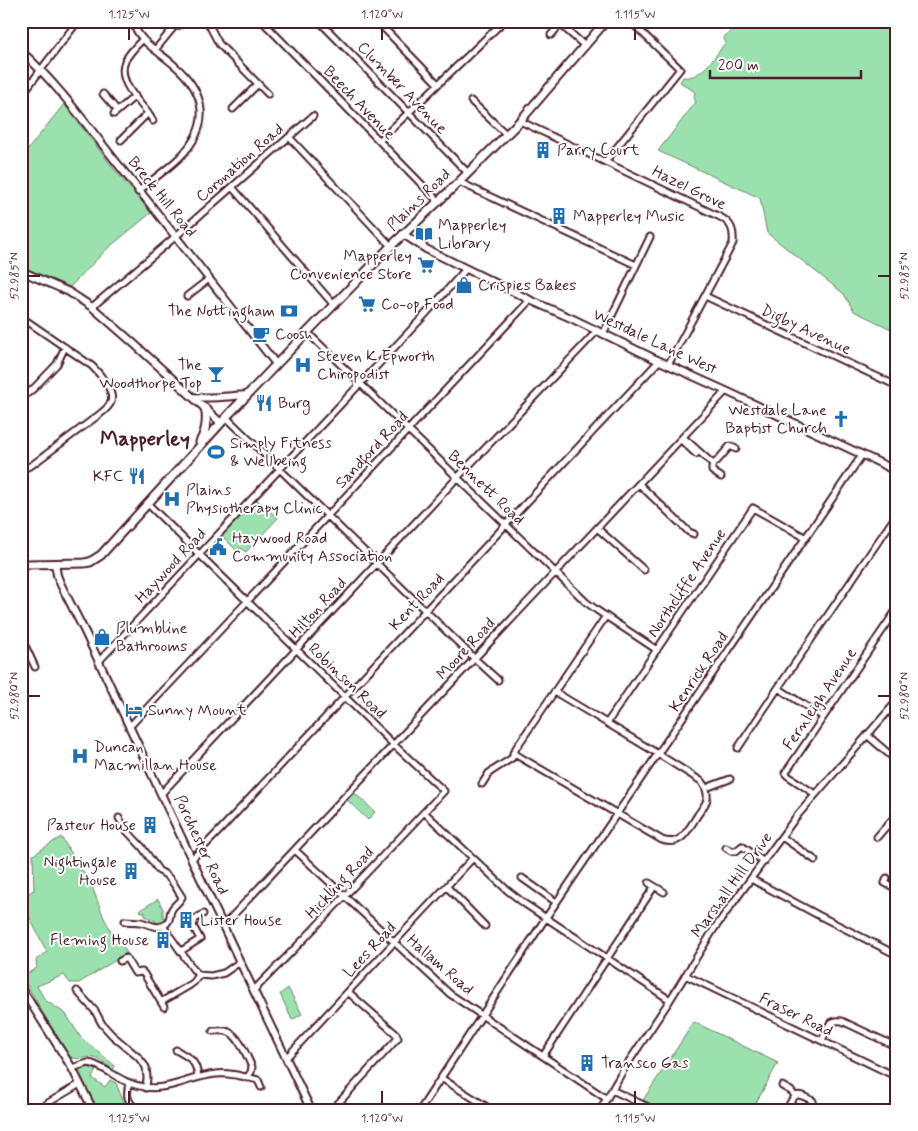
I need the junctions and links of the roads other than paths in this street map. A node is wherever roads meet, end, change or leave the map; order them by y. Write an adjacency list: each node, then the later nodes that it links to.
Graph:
1 (78, 21): 17 (street)
2 (132, 21): 13 (street)
3 (190, 21): 15 (street)
4 (207, 21): 18 (street)
5 (262, 21): 32 (street, Beech Avenue)
6 (319, 21): 26 (street, Clumber Avenue)
7 (376, 21): 19 (street)
8 (504, 21): 19 (street)
9 (606, 21): 14 (main road, Plains Road)
10 (630, 21): 33 (street)
11 (561, 23): 12 (street); 14 (street)
12 (551, 35)
13 (142, 40): 15 (street); 23 (street)
14 (585, 46): 28 (main road, Plains Road)
15 (155, 50): 37 (street)
16 (21, 51): 17 (street, Breck Hill Road)
17 (41, 70): 22 (street); 37 (street, Breck Hill Road)
18 (258, 84): 21 (street); 25 (street)
19 (438, 84): 26 (street)
20 (103, 94): 23 (street)
21 (268, 94)
22 (21, 96)
23 (135, 96): 31 (street)
24 (471, 101): 29 (street)
25 (233, 109)
26 (408, 112): 32 (street); 34 (street, Clumber Avenue)
27 (313, 116): 30 (street, Coronation Road)
28 (520, 121): 29 (main road, Plains Road); 33 (street, Hazel Grove)
29 (507, 135): 34 (main road, Plains Road)
30 (289, 136): 36 (street, Coronation Road); 42 (street)
31 (121, 140)
32 (379, 141): 38 (street, Beech Avenue)
33 (605, 162): 48 (street, Hazel Grove)
34 (468, 173): 35 (main road, Plains Road)
35 (459, 182): 38 (main road, Plains Road); 43 (street)
36 (232, 186): 41 (street, Coronation Road); 50 (street)
37 (138, 191): 41 (street, Breck Hill Road)
38 (438, 201): 39 (main road, Plains Road)
39 (403, 234): 42 (main road, Plains Road); 44 (street, Westdale Lane West)
40 (650, 236): 43 (street, Hilton Road)
41 (175, 237): 46 (street, Breck Hill Road); 51 (street, Coronation Road)
42 (391, 246): 50 (main road, Plains Road)
43 (636, 265): 54 (street, Hilton Road)
44 (466, 269): 49 (street, Westdale Lane West); 59 (street, Haywood Road)
45 (21, 271): 51 (street)
46 (209, 279): 47 (street); 57 (street, Breck Hill Road)
47 (187, 296)
48 (705, 296): 58 (street, Hazel Grove); 60 (street, Digby Avenue)
49 (530, 300): 54 (street, Westdale Lane West); 68 (street, Sandford Road)
50 (334, 305): 53 (main road, Plains Road)
51 (92, 307): 63 (street)
52 (21, 317): 55 (street)
53 (307, 332): 57 (main road, Plains Road); 59 (street, Bennett Road)
54 (600, 332): 56 (street, Westdale Lane West); 81 (street, Hilton Road)
55 (65, 347): 64 (street); 78 (street)
56 (659, 361): 58 (street, Westdale Lane West); 86 (street, Kent Road)
57 (276, 364): 62 (main road, Plains Road)
58 (668, 365): 61 (street, Westdale Lane West)
59 (360, 384): 68 (street, Bennett Road); 76 (street, Haywood Road)
60 (897, 386)
61 (726, 391): 69 (street, Moore Road); 73 (street, Westdale Lane West)
62 (247, 395): 63 (street); 66 (main road, Plains Road)
63 (193, 397): 65 (street)
64 (21, 399)
65 (205, 408): 67 (street); 70 (main road)
66 (226, 417): 67 (main road, Plains Road); 76 (street)
67 (220, 423): 70 (main road, Plains Road)
68 (408, 430): 81 (street, Bennett Road); 85 (street, Sandford Road)
69 (682, 439): 72 (street); 75 (street); 82 (street, Moore Road)
70 (197, 449): 83 (main road, Plains Road)
71 (736, 449): 75 (street)
72 (696, 454)
73 (862, 455): 77 (street, Westdale Lane West); 89 (street, Kenrick Road)
74 (897, 455): 77 (street)
75 (713, 464): 80 (street)
76 (279, 468): 85 (street); 90 (street, Haywood Road)
77 (888, 468): 79 (street, Westdale Lane West)
78 (21, 470)
79 (897, 472)
80 (720, 477)
81 (457, 478): 86 (street, Bennett Road); 91 (street, Hilton Road)
82 (639, 484): 87 (street, Moore Road); 88 (street)
83 (148, 504): 90 (street, Robinson Road); 92 (main road, Plains Road)
84 (897, 514): 107 (street)
85 (328, 516): 91 (street); 96 (street, Sandford Road)
86 (506, 525): 95 (street, Bennett Road); 98 (street, Kent Road)
87 (597, 528): 94 (street); 95 (street, Moore Road)
88 (694, 534)
89 (806, 538): 102 (street, Northcliffe Avenue); 118 (street, Kenrick Road)
90 (199, 554): 96 (street, Robinson Road); 104 (street, Haywood Road)
91 (377, 563): 98 (street); 101 (street, Hilton Road)
92 (55, 564): 93 (main road, Plains Road); 104 (street, Porchester Road)
93 (21, 566)
94 (644, 570)
95 (555, 572): 99 (street, Bennett Road); 103 (street, Moore Road)
96 (248, 602): 101 (street, Robinson Road); 113 (street, Sandford Road)
97 (897, 609): 111 (street, Fernleigh Avenue)
98 (426, 611): 103 (street); 109 (street, Kent Road)
99 (606, 616): 102 (street, Bennett Road); 108 (street)
100 (21, 637): 105 (street)
101 (296, 648): 109 (street, Robinson Road); 124 (street, Hilton Road)
102 (657, 650): 112 (street, Northcliffe Avenue)
103 (474, 658): 106 (street); 115 (street, Moore Road)
104 (99, 662): 113 (street, Porchester Road)
105 (35, 667)
106 (498, 680)
107 (778, 688): 111 (street); 116 (street)
108 (555, 692): 112 (street); 117 (street)
109 (345, 697): 115 (street, Robinson Road); 135 (street, Kent Road)
110 (897, 701): 114 (street, Marshall Hill Drive)
111 (823, 717): 125 (street, Fernleigh Avenue)
112 (607, 723): 118 (street)
113 (130, 726): 124 (street, Porchester Road)
114 (867, 735): 119 (street); 125 (street, Marshall Hill Drive)
115 (394, 744): 123 (street, Robinson Road); 133 (street, Moore Road)
116 (738, 748)
117 (513, 753): 121 (street); 127 (street)
118 (658, 754): 122 (street); 127 (street, Kenrick Road)
119 (897, 761)
120 (730, 778): 122 (street)
121 (482, 784)
122 (706, 788): 127 (street)
123 (444, 791): 126 (street, Hickling Road)
124 (162, 794): 135 (street, Porchester Road)
125 (815, 794): 130 (street, Marshall Hill Drive)
126 (424, 812): 134 (street); 144 (street, Hickling Road)
127 (617, 814): 145 (street, Kenrick Road)
128 (897, 814): 131 (street)
129 (119, 818): 149 (street)
130 (782, 837): 136 (street); 137 (street, Marshall Hill Drive)
131 (877, 837)
132 (726, 848): 137 (street)
133 (295, 850): 144 (street, Hallam Road); 150 (street, Moore Road)
134 (473, 858): 141 (street, Lees Road); 147 (street)
135 (192, 859): 150 (street, Porchester Road)
136 (815, 860)
137 (764, 862): 140 (street, Marshall Hill Drive)
138 (522, 878): 145 (street)
139 (887, 878): 142 (street)
140 (751, 879): 154 (street); 159 (street, Marshall Hill Drive)
141 (447, 887): 151 (street); 152 (street, Lees Road)
142 (897, 889)
143 (664, 892): 155 (street)
144 (344, 896): 152 (street, Hallam Road); 161 (street, Hickling Road)
145 (556, 902): 147 (street, Kenrick Road)
146 (203, 914): 153 (street)
147 (546, 917): 155 (street); 165 (street, Kenrick Road)
148 (125, 921): 149 (street)
149 (164, 926): 153 (street)
150 (223, 926): 157 (street, Porchester Road)
151 (485, 926)
152 (394, 942): 163 (street, Lees Road); 165 (street, Hallam Road)
153 (181, 951): 158 (street)
154 (897, 955)
155 (608, 958): 164 (street); 170 (street)
156 (120, 961): 158 (street)
157 (240, 962): 158 (street); 161 (street, Porchester Road)
158 (199, 974)
159 (685, 975): 164 (street, Marshall Hill Drive); 167 (street, Fraser Road)
160 (21, 988): 172 (street)
161 (254, 990): 171 (street, Porchester Road)
162 (78, 991): 181 (street)
163 (348, 992): 171 (street, Lees Road); 190 (street)
164 (670, 1000): 182 (street, Marshall Hill Drive)
165 (482, 1016): 170 (street, Hallam Road); 176 (street, Kenrick Road)
166 (213, 1030): 175 (street)
167 (822, 1041): 168 (street); 174 (street, Fraser Road)
168 (897, 1047)
169 (176, 1050): 173 (street)
170 (543, 1056): 184 (street, Hallam Road)
171 (286, 1058): 189 (street, Porchester Road)
172 (72, 1068): 177 (street); 178 (street)
173 (198, 1077): 175 (street); 181 (street)
174 (897, 1077)
175 (247, 1078): 180 (street)
176 (441, 1078): 191 (street, Kenrick Road); 192 (street)
177 (129, 1083): 181 (street); 188 (street)
178 (80, 1084): 186 (street); 187 (street)
179 (782, 1086): 183 (street)
180 (261, 1087)
181 (146, 1088)
182 (612, 1090): 184 (street, Marshall Hill Drive); 194 (street)
183 (795, 1096): 185 (street); 195 (street)
184 (607, 1099): 193 (street, Marshall Hill Drive)
185 (814, 1101)
186 (36, 1110)
187 (93, 1110)
188 (137, 1110)
189 (311, 1110)
190 (332, 1110)
191 (420, 1110)
192 (492, 1110)
193 (600, 1110)
194 (654, 1110)
195 (787, 1110)

